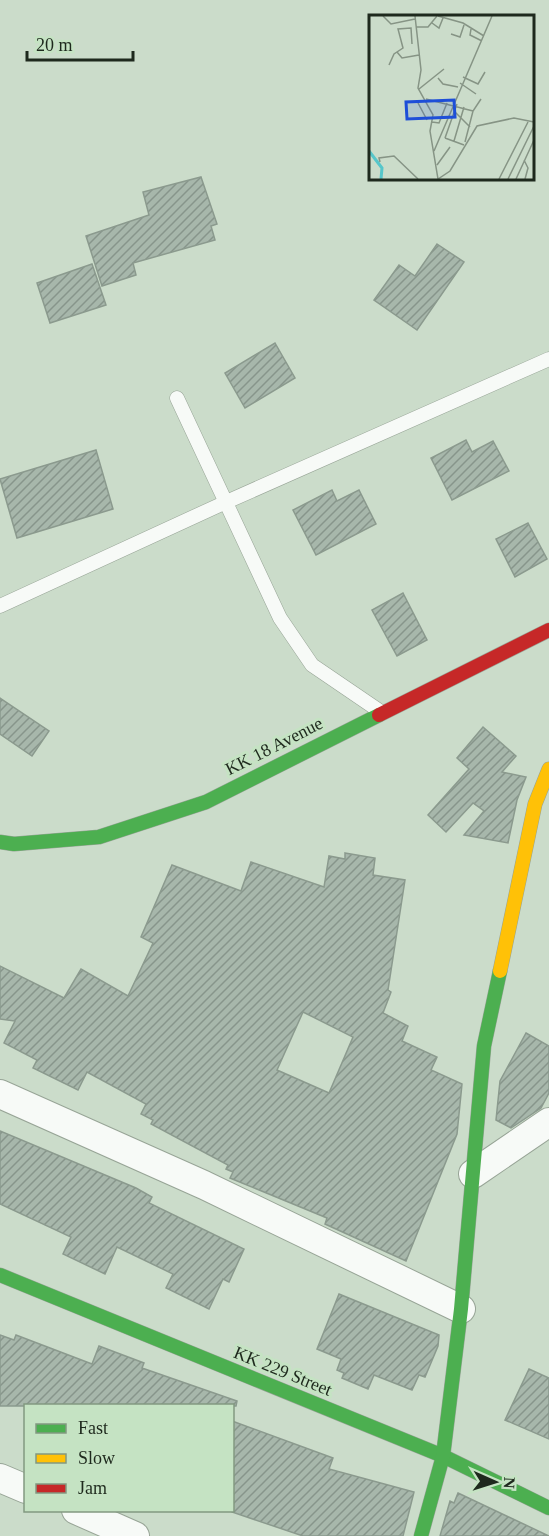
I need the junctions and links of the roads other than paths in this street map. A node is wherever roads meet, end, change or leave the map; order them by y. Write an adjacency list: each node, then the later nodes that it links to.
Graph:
1 (549, 359): 3 (lane)
2 (177, 398): 3 (lane)
3 (225, 503): 4 (lane); 6 (lane)
4 (0, 606)
5 (549, 630): 6 (street, KK 18 Avenue)
6 (381, 712): 8 (street, KK 18 Avenue)
7 (549, 769): 11 (street)
8 (0, 842)
9 (0, 1094): 13 (street)
10 (549, 1122): 11 (street)
11 (473, 1174): 13 (street)
12 (0, 1275): 14 (street, KK 229 Street)
13 (461, 1309): 14 (street)
14 (443, 1456): 17 (street, KK 229 Street); 20 (street)
15 (0, 1478): 16 (street)
16 (24, 1488)
17 (549, 1508)
18 (81, 1512): 19 (street)
19 (135, 1536)
20 (421, 1536)

